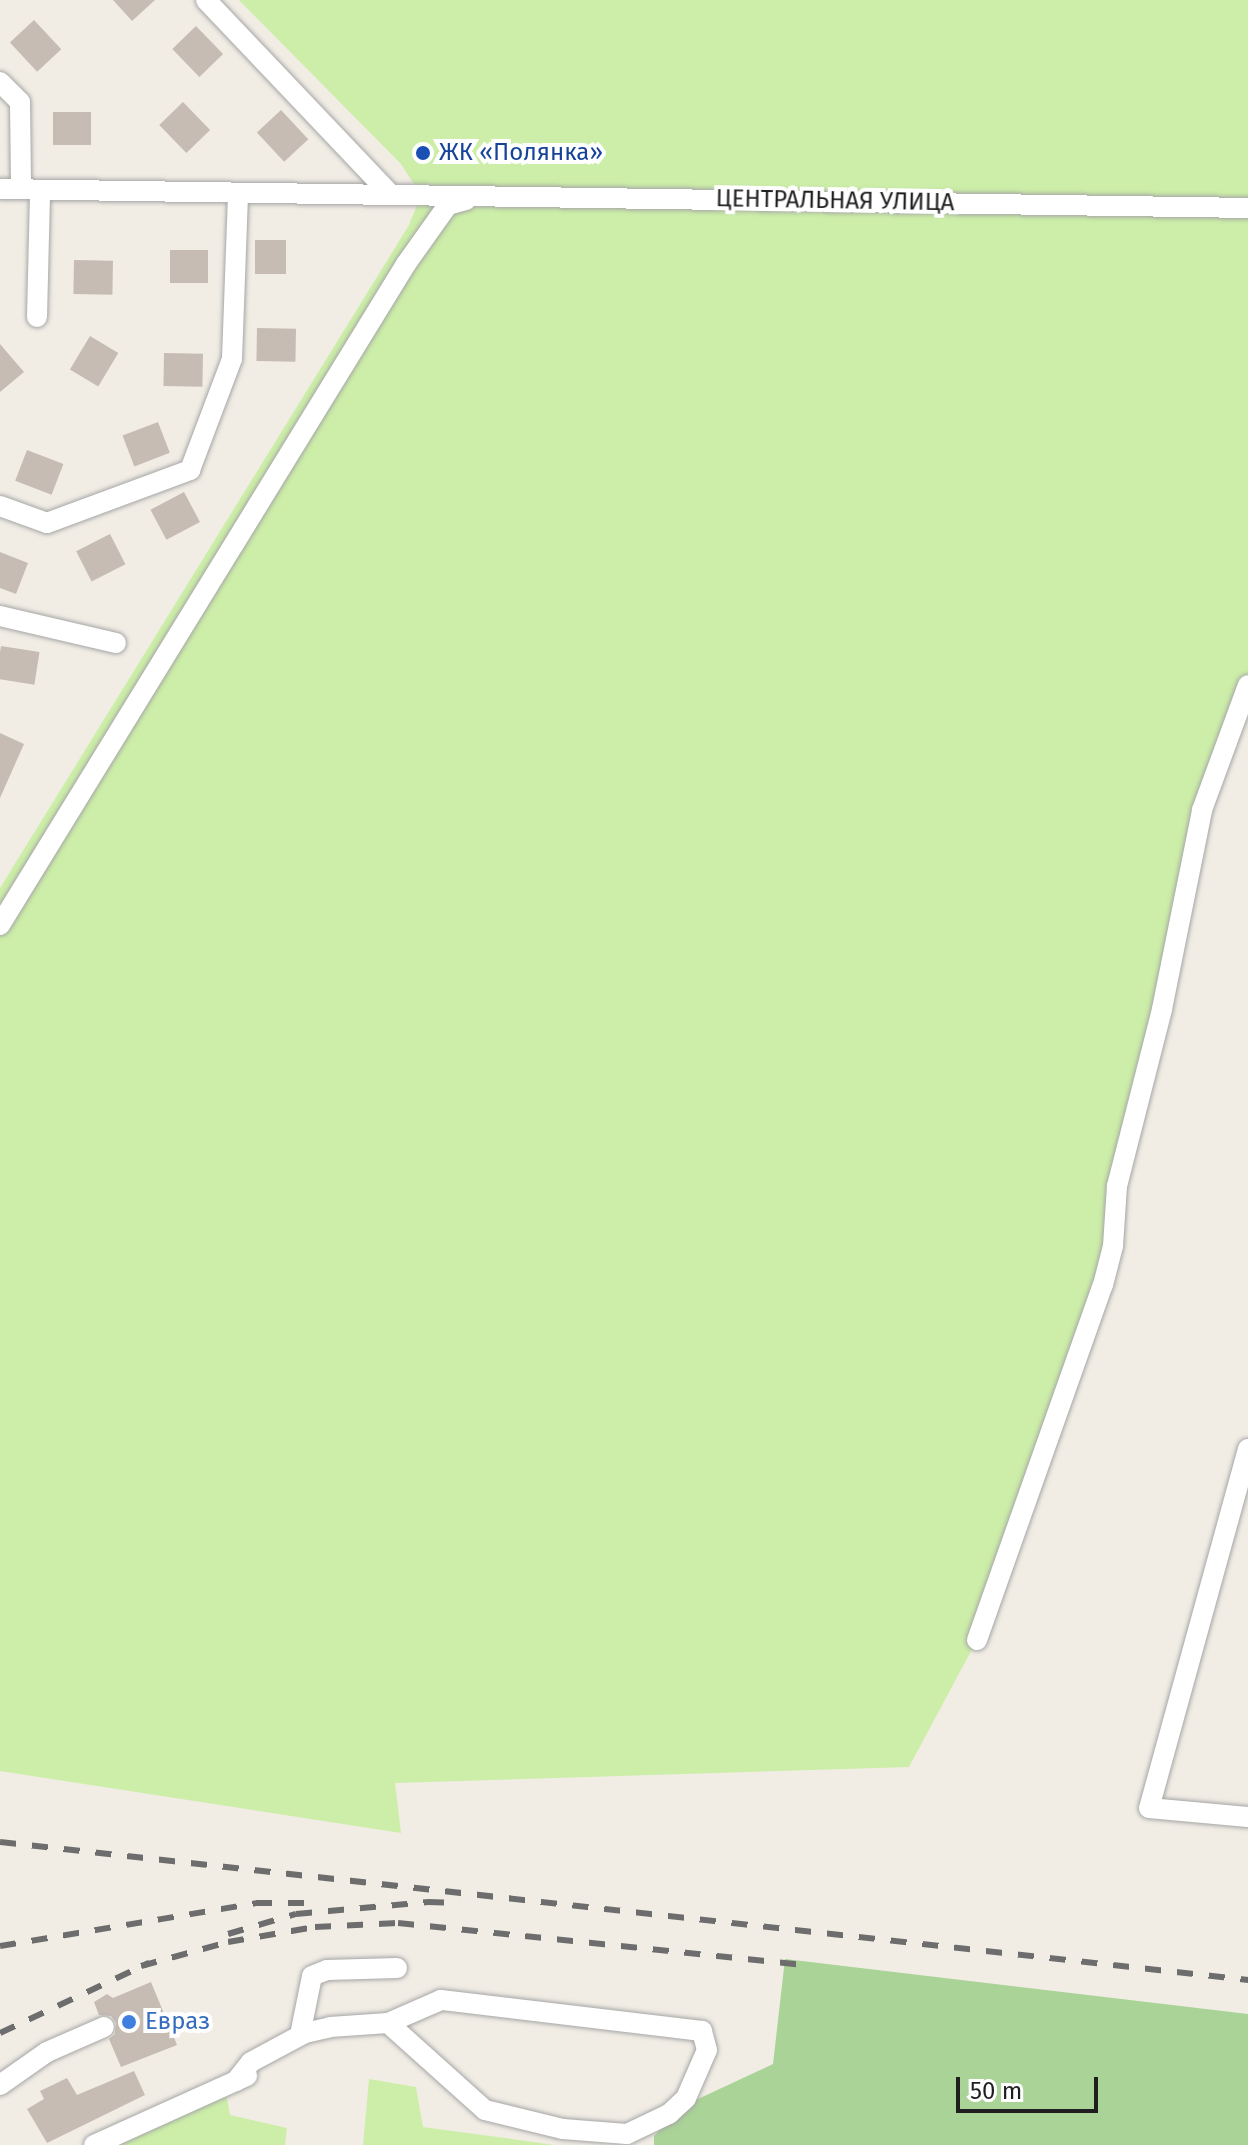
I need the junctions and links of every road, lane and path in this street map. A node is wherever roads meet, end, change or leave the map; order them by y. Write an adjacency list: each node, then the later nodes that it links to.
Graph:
1 (206, 0): 6 (street)
2 (0, 82): 4 (street)
3 (0, 189): 4 (street, ЦЕНТРАЛЬНАЯ УЛИЦА)
4 (31, 190): 5 (street, ЦЕНТРАЛЬНАЯ УЛИЦА); 9 (street)
5 (238, 193): 6 (street, ЦЕНТРАЛЬНАЯ УЛИЦА); 10 (street)
6 (390, 194): 7 (street, ЦЕНТРАЛЬНАЯ УЛИЦА)
7 (486, 195): 8 (street, ЦЕНТРАЛЬНАЯ УЛИЦА); 14 (street)
8 (1248, 208)
9 (37, 317)
10 (0, 506)
11 (0, 616): 12 (street)
12 (116, 643)
13 (1248, 685): 16 (street)
14 (0, 925)
15 (1248, 1449): 17 (street)
16 (977, 1640)
17 (1248, 1817)
18 (397, 1968): 21 (street)
19 (388, 2023): 19 (street); 21 (street)
20 (104, 2027): 24 (street)
21 (300, 2035): 23 (street)
22 (261, 2069): 23 (street)
23 (236, 2081): 25 (street)
24 (0, 2085)
25 (94, 2145)

